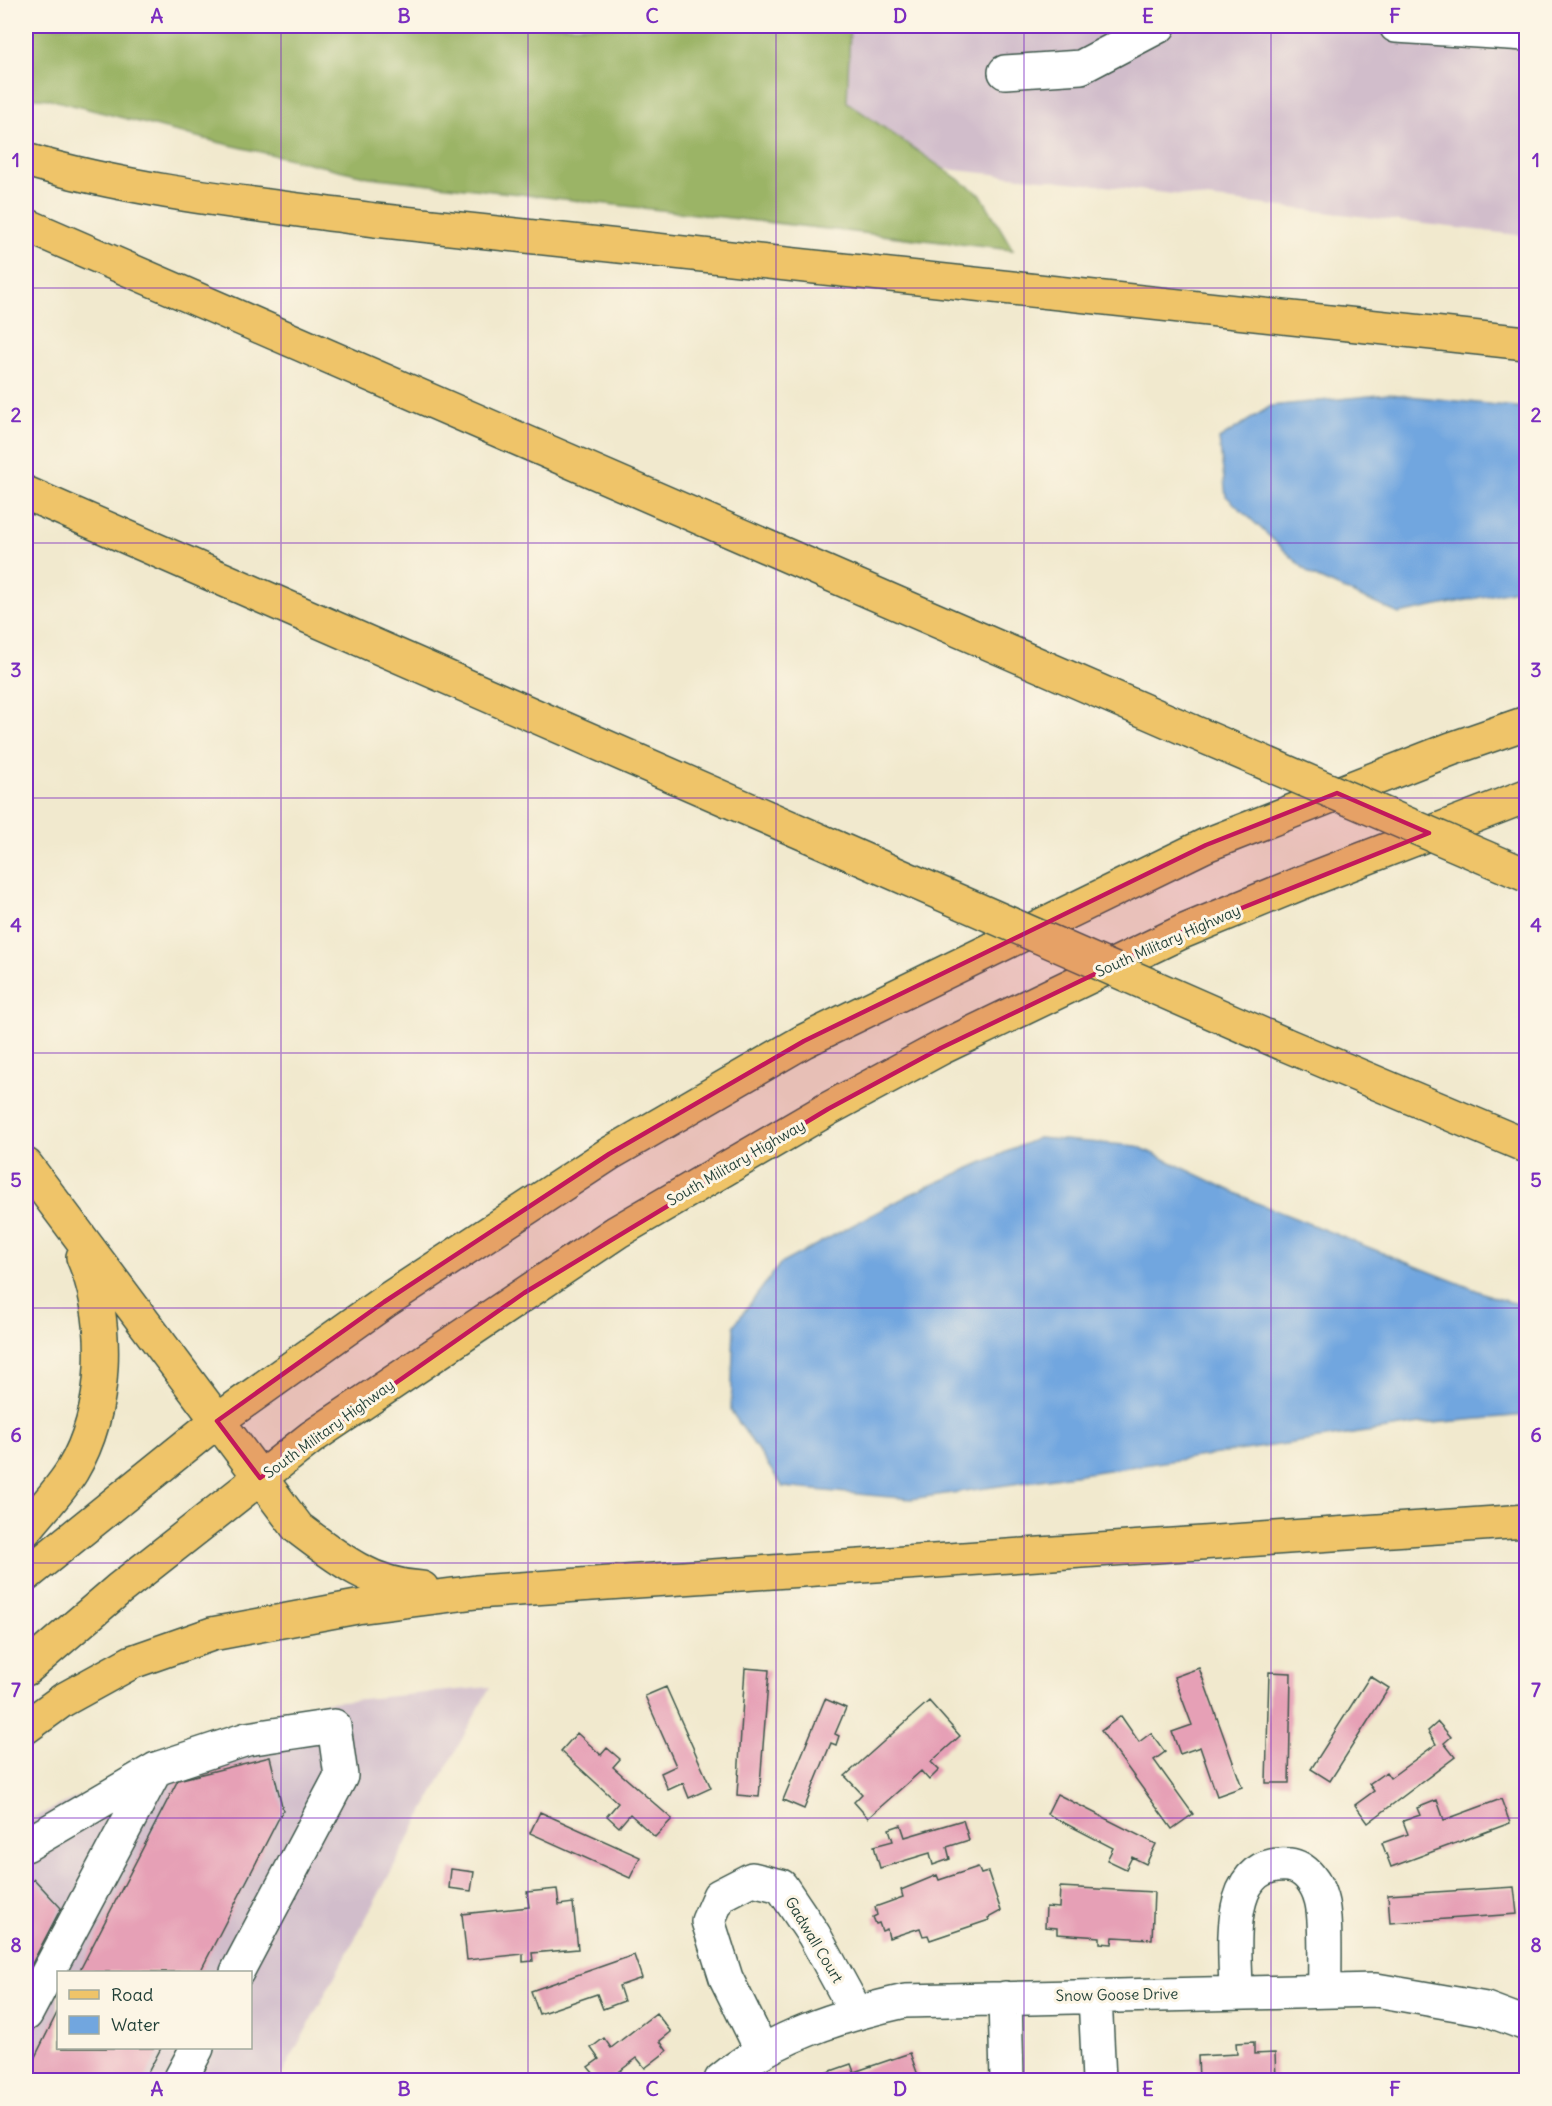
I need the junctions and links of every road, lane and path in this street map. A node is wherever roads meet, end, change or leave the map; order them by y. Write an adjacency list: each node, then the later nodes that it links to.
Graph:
1 (1159, 26): 4 (street)
2 (1395, 26): 3 (street)
3 (1508, 30)
4 (1005, 72)
5 (26, 160): 7 (main road)
6 (26, 225): 11 (main road, bridge)
7 (1527, 344)
8 (26, 493): 12 (main road, bridge)
9 (1527, 723): 15 (main road)
10 (1527, 796): 16 (main road, South Military Highway)
11 (1527, 875)
12 (1527, 1146)
13 (26, 1165): 14 (main road)
14 (71, 1227): 15 (main road); 18 (main road)
15 (217, 1421): 16 (main road); 19 (main road)
16 (260, 1478): 20 (main road); 21 (main road, South Military Highway)
17 (1527, 1521): 20 (main road)
18 (26, 1529)
19 (26, 1575)
20 (476, 1592): 22 (main road)
21 (26, 1669)
22 (26, 1727)
23 (156, 1769): 24 (street); 25 (street); 31 (street)
24 (26, 1845)
25 (238, 1971)
26 (1325, 1991): 27 (street, Snow Goose Drive); 27 (street); 32 (street, Snow Goose Drive)
27 (1236, 1992): 28 (street, Snow Goose Drive)
28 (1095, 1996): 29 (street, Snow Goose Drive); 38 (street)
29 (1005, 1998): 30 (street, Snow Goose Drive); 37 (street)
30 (856, 2012): 34 (street, Snow Goose Drive); 34 (street, Gadwall Court)
31 (26, 2014)
32 (1527, 2024)
33 (196, 2049): 35 (street)
34 (762, 2051): 36 (street, Snow Goose Drive)
35 (180, 2080)
36 (721, 2080)
37 (1007, 2080)
38 (1099, 2080)

